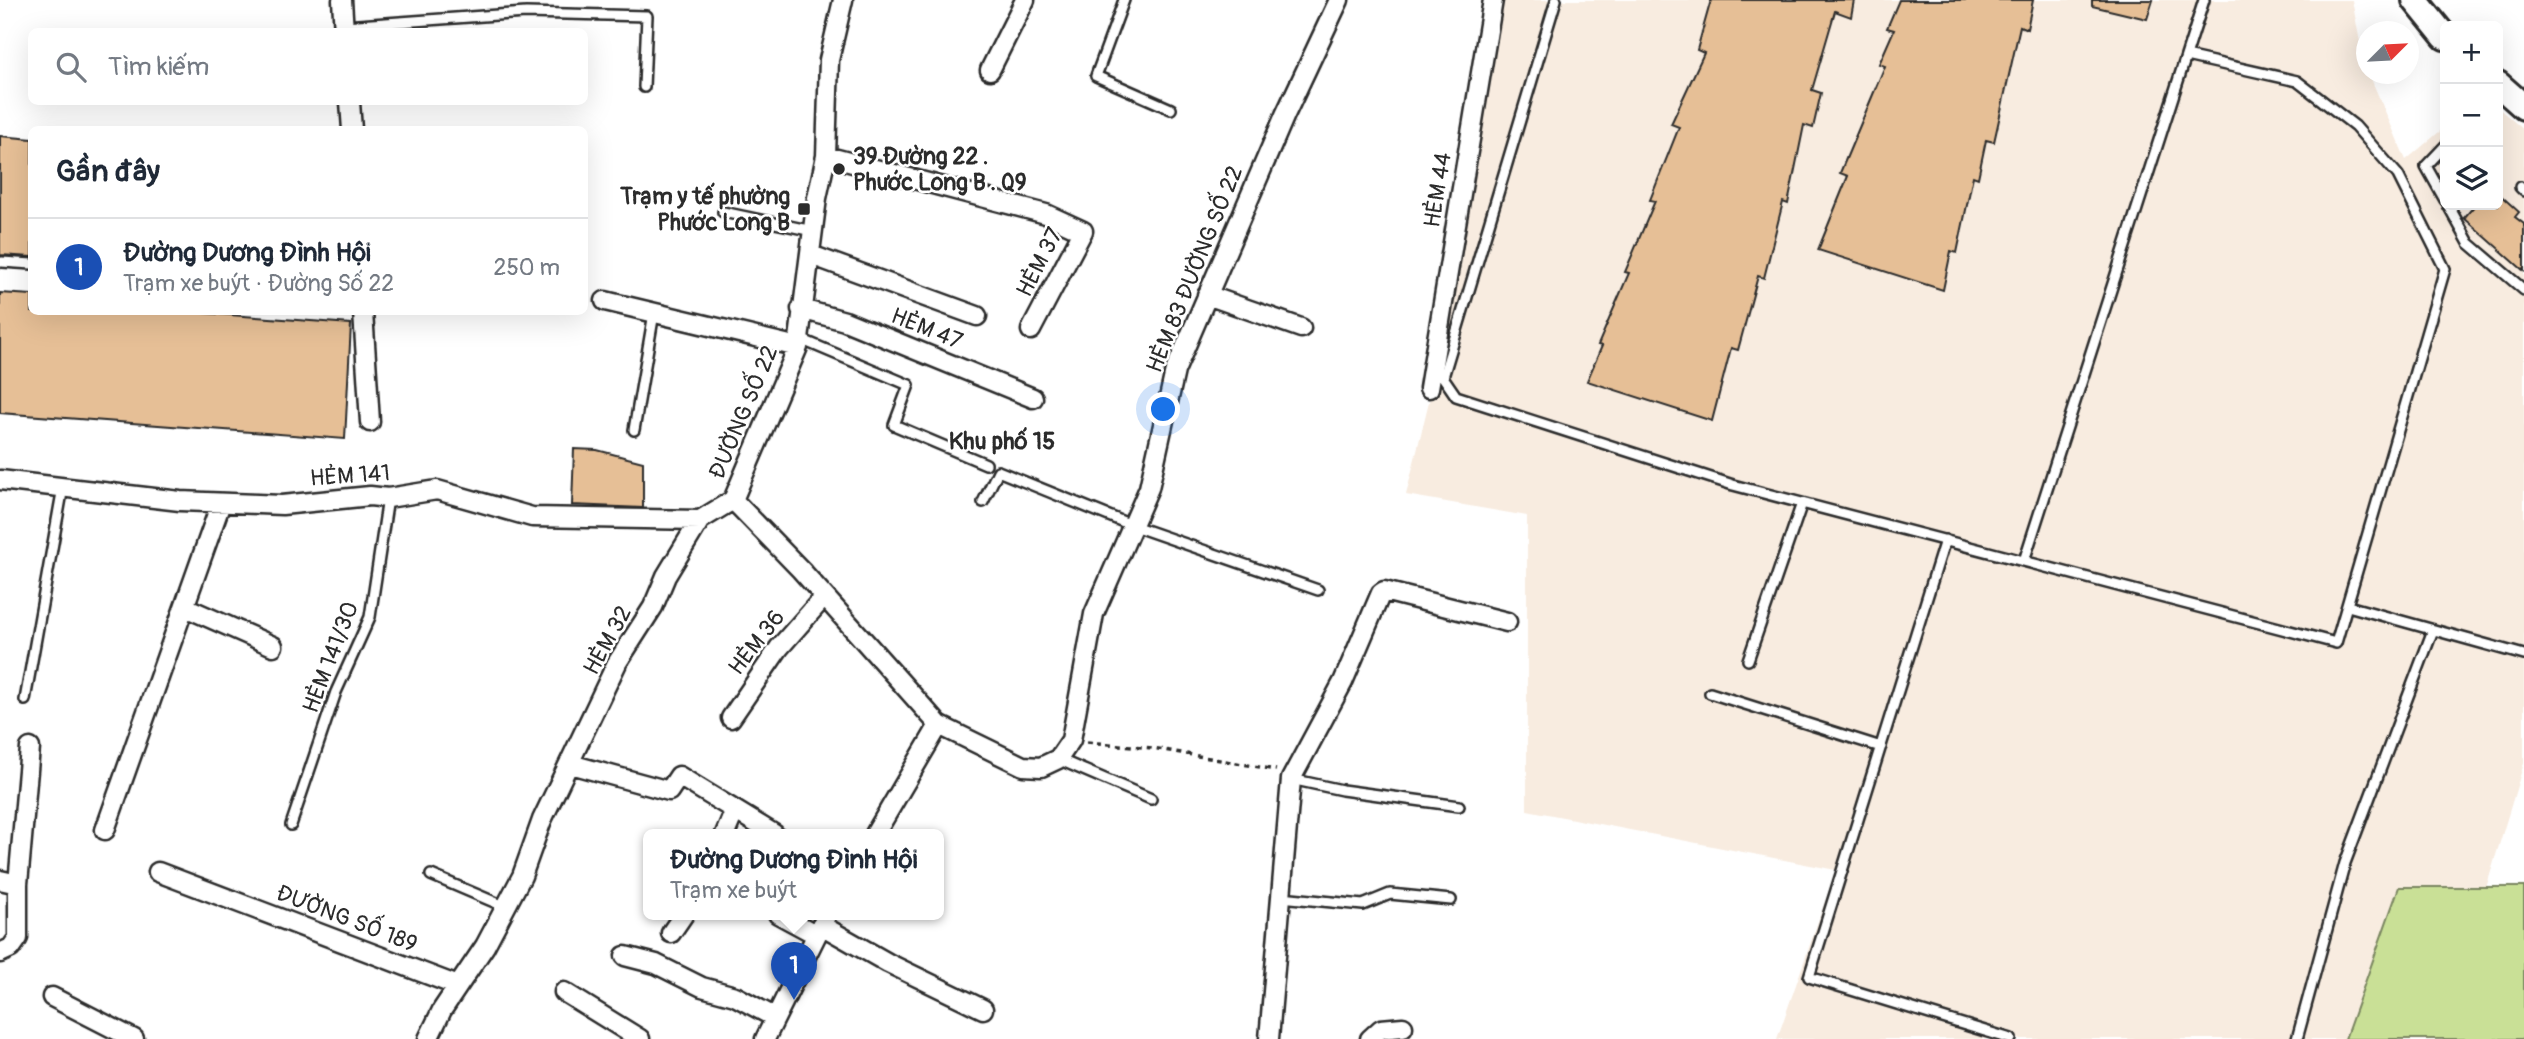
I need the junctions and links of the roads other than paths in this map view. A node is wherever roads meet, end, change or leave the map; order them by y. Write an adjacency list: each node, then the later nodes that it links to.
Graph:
1 (342, 0): 10 (street)
2 (843, 0): 22 (street, ĐƯỜNG SỐ 22)
3 (1025, 0): 14 (street)
4 (1124, 0): 19 (lane)
5 (1339, 0): 31 (street, HẺM 83 ĐƯỜNG SỐ 22)
6 (1493, 0): 40 (street, HẺM 44)
7 (1556, 0): 51 (lane)
8 (2204, 0): 13 (lane)
9 (2414, 0): 12 (street)
10 (344, 28)
11 (355, 28): 15 (lane)
12 (2440, 31)
13 (2186, 56): 55 (lane); 58 (lane)
14 (990, 70)
15 (644, 87)
16 (2503, 90): 18 (street)
17 (350, 105): 20 (street)
18 (2524, 107)
19 (1171, 109)
20 (352, 126)
21 (2440, 151): 23 (lane)
22 (826, 156): 26 (street, ĐƯỜNG SỐ 22); 38 (street, HẺM 37)
23 (2440, 191)
24 (2451, 210): 30 (lane)
25 (723, 212): 26 (lane)
26 (813, 231): 27 (street, ĐƯỜNG SỐ 22)
27 (811, 254): 33 (street, ĐƯỜNG SỐ 22); 36 (street)
28 (2, 262): 29 (lane)
29 (28, 264)
30 (2524, 290)
31 (1207, 295): 37 (street); 53 (street, HẺM 83 ĐƯỜNG SỐ 22)
32 (605, 302): 34 (street)
33 (801, 309): 39 (street, ĐƯỜNG SỐ 22); 41 (street, HẺM 47)
34 (654, 313): 39 (street); 43 (lane)
35 (363, 315): 42 (street)
36 (977, 316)
37 (1301, 328)
38 (1031, 330)
39 (798, 343): 44 (lane); 48 (street, ĐƯỜNG SỐ 22)
40 (1429, 388)
41 (1032, 398)
42 (370, 422)
43 (634, 430)
44 (986, 464)
45 (0, 480): 46 (street, HẺM 141)
46 (63, 487): 50 (street, HẺM 141); 66 (lane)
47 (388, 498): 50 (street, HẺM 141); 52 (street, HẺM 141); 77 (lane, HẺM 141/30)
48 (733, 500): 52 (street, HẺM 32); 57 (street, ĐƯỜNG SỐ 22)
49 (983, 502): 53 (lane)
50 (221, 503): 59 (street)
51 (1802, 503): 54 (lane); 64 (lane)
52 (700, 520): 72 (street, HẺM 32)
53 (1131, 525): 56 (lane); 71 (street, HẺM 83 ĐƯỜNG SỐ 22)
54 (1945, 540): 55 (lane); 69 (lane)
55 (2024, 561): 58 (lane)
56 (1318, 590)
57 (823, 598): 67 (street, HẺM 36); 68 (street, ĐƯỜNG SỐ 22)
58 (2348, 606): 61 (lane)
59 (185, 607): 62 (street); 81 (street)
60 (1507, 622): 73 (street)
61 (2432, 630): 63 (lane); 107 (lane)
62 (273, 646)
63 (2524, 655)
64 (1748, 660)
65 (1710, 693): 69 (lane)
66 (24, 700)
67 (731, 718)
68 (939, 725): 71 (street); 80 (street)
69 (1881, 747): 106 (lane)
70 (30, 748): 84 (street)
71 (1058, 760): 74 (lane)
72 (569, 764): 76 (street); 87 (street, HẺM 32)
73 (1293, 776): 75 (lane); 85 (street)
74 (1151, 799)
75 (1459, 806)
76 (735, 810): 78 (street); 79 (street)
77 (290, 825)
78 (727, 829)
79 (766, 829)
80 (878, 829)
81 (105, 830)
82 (158, 872): 94 (street, ĐƯỜNG SỐ 189)
83 (431, 875): 87 (lane)
84 (9, 882): 92 (street)
85 (1281, 897): 86 (lane); 104 (street)
86 (1451, 900)
87 (506, 907): 94 (street)
88 (680, 920): 91 (street)
89 (804, 920): 90 (street)
90 (821, 924): 97 (street); 98 (street)
91 (671, 933)
92 (0, 953)
93 (625, 956): 98 (street)
94 (458, 986): 102 (street)
95 (564, 992): 103 (street)
96 (52, 997): 101 (street)
97 (983, 1009)
98 (774, 1017): 100 (street)
99 (1403, 1027): 105 (street)
100 (768, 1038)
101 (134, 1039)
102 (428, 1039)
103 (640, 1039)
104 (1269, 1039)
105 (1370, 1039)
106 (2011, 1039)
107 (2297, 1039)

